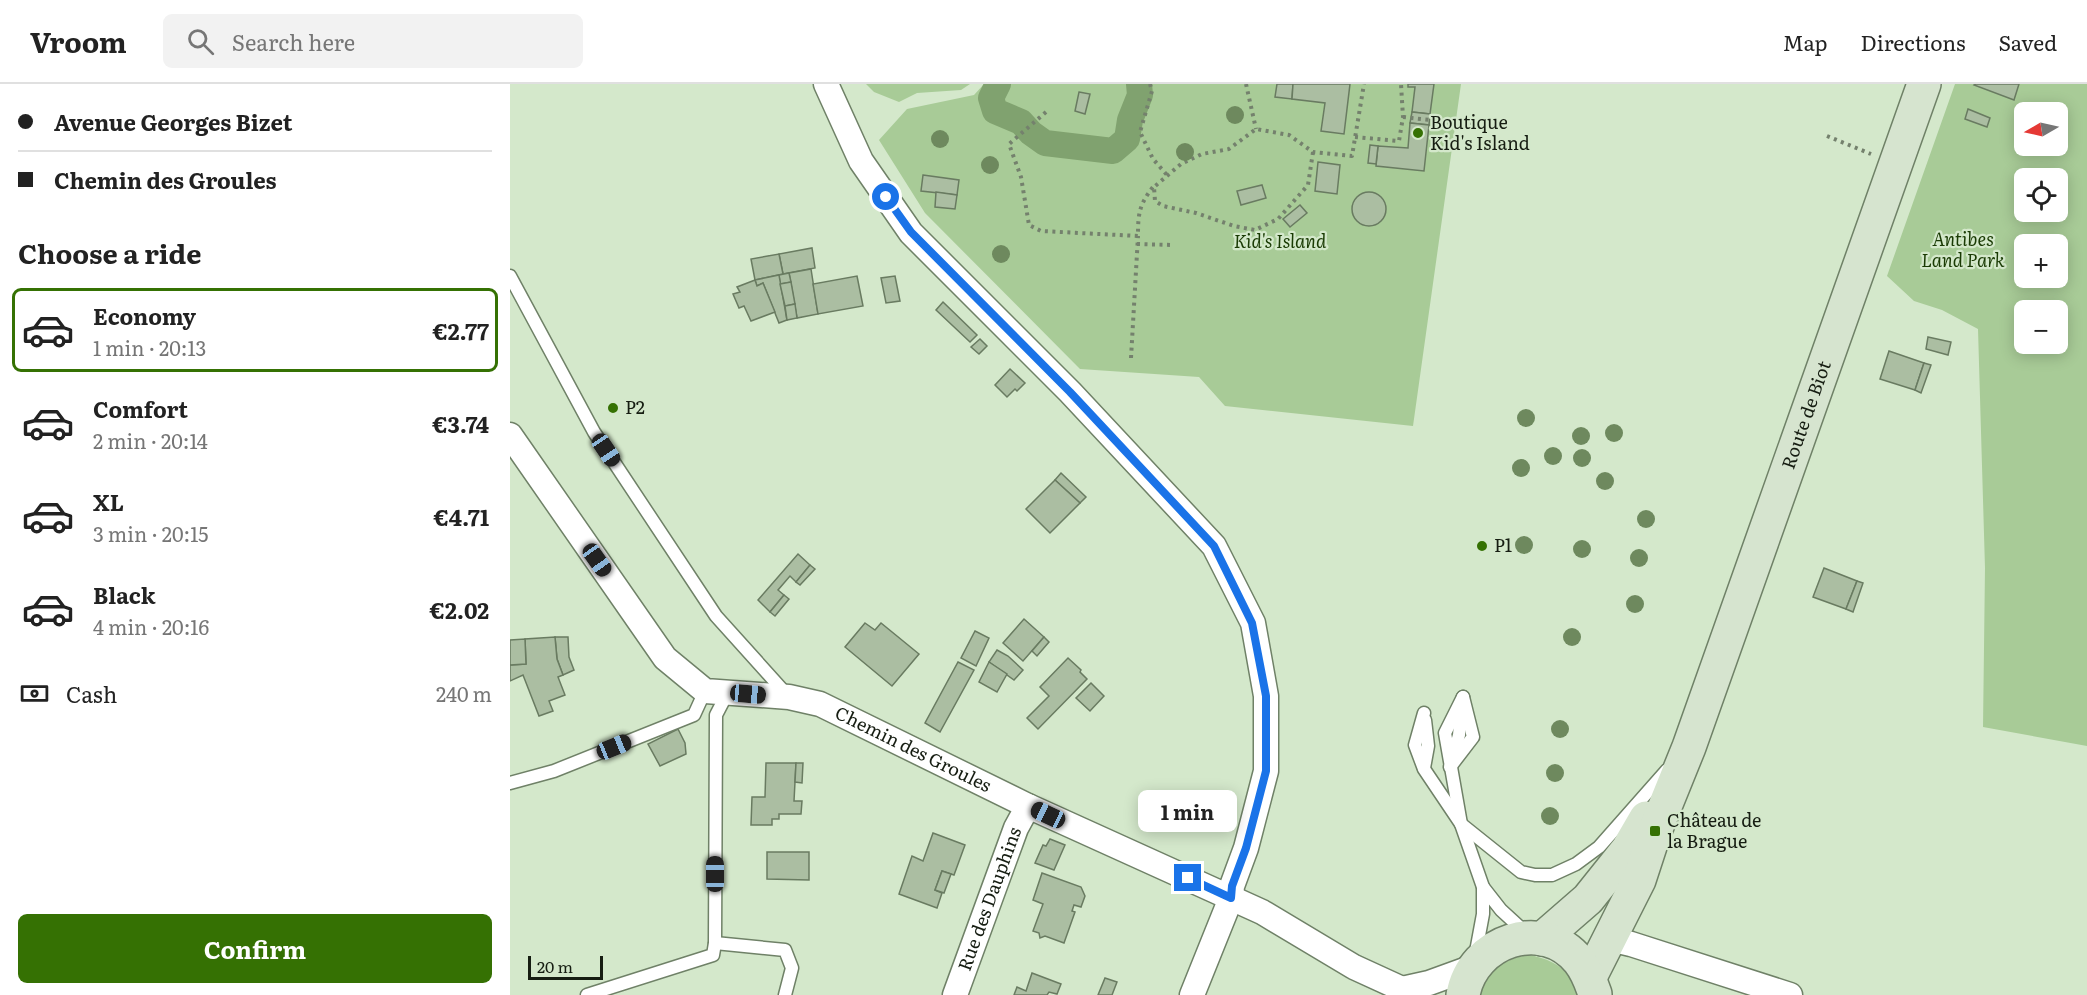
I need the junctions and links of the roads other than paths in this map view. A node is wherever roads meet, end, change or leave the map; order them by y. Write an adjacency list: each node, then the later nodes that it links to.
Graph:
1 (826, 84): 14 (street)
2 (1924, 84): 8 (main road, Route de Biot)
3 (510, 276): 6 (lane)
4 (510, 435): 5 (street)
5 (717, 692): 6 (street, Chemin des Groules); 10 (lane); 17 (lane)
6 (789, 697): 11 (street, Chemin des Groules)
7 (1424, 713): 12 (lane)
8 (1689, 747): 12 (lane); 15 (main road); 16 (main road)
9 (1450, 767): 9 (lane); 12 (lane)
10 (510, 783)
11 (1028, 806): 14 (street, Chemin des Groules); 23 (street, Rue des Dauphins)
12 (1461, 824): 13 (lane)
13 (1483, 887): 15 (lane); 18 (lane)
14 (1231, 898): 20 (street, Chemin des Groules); 24 (street)
15 (1537, 938): 18 (main road); 19 (main road)
16 (1610, 939): 19 (main road); 25 (street)
17 (715, 943): 21 (lane); 22 (lane)
18 (1468, 981): 20 (street, Chemin des Groules)
19 (1593, 986)
20 (1405, 992)
21 (587, 995)
22 (785, 995)
23 (955, 995)
24 (1192, 995)
25 (1790, 995)

